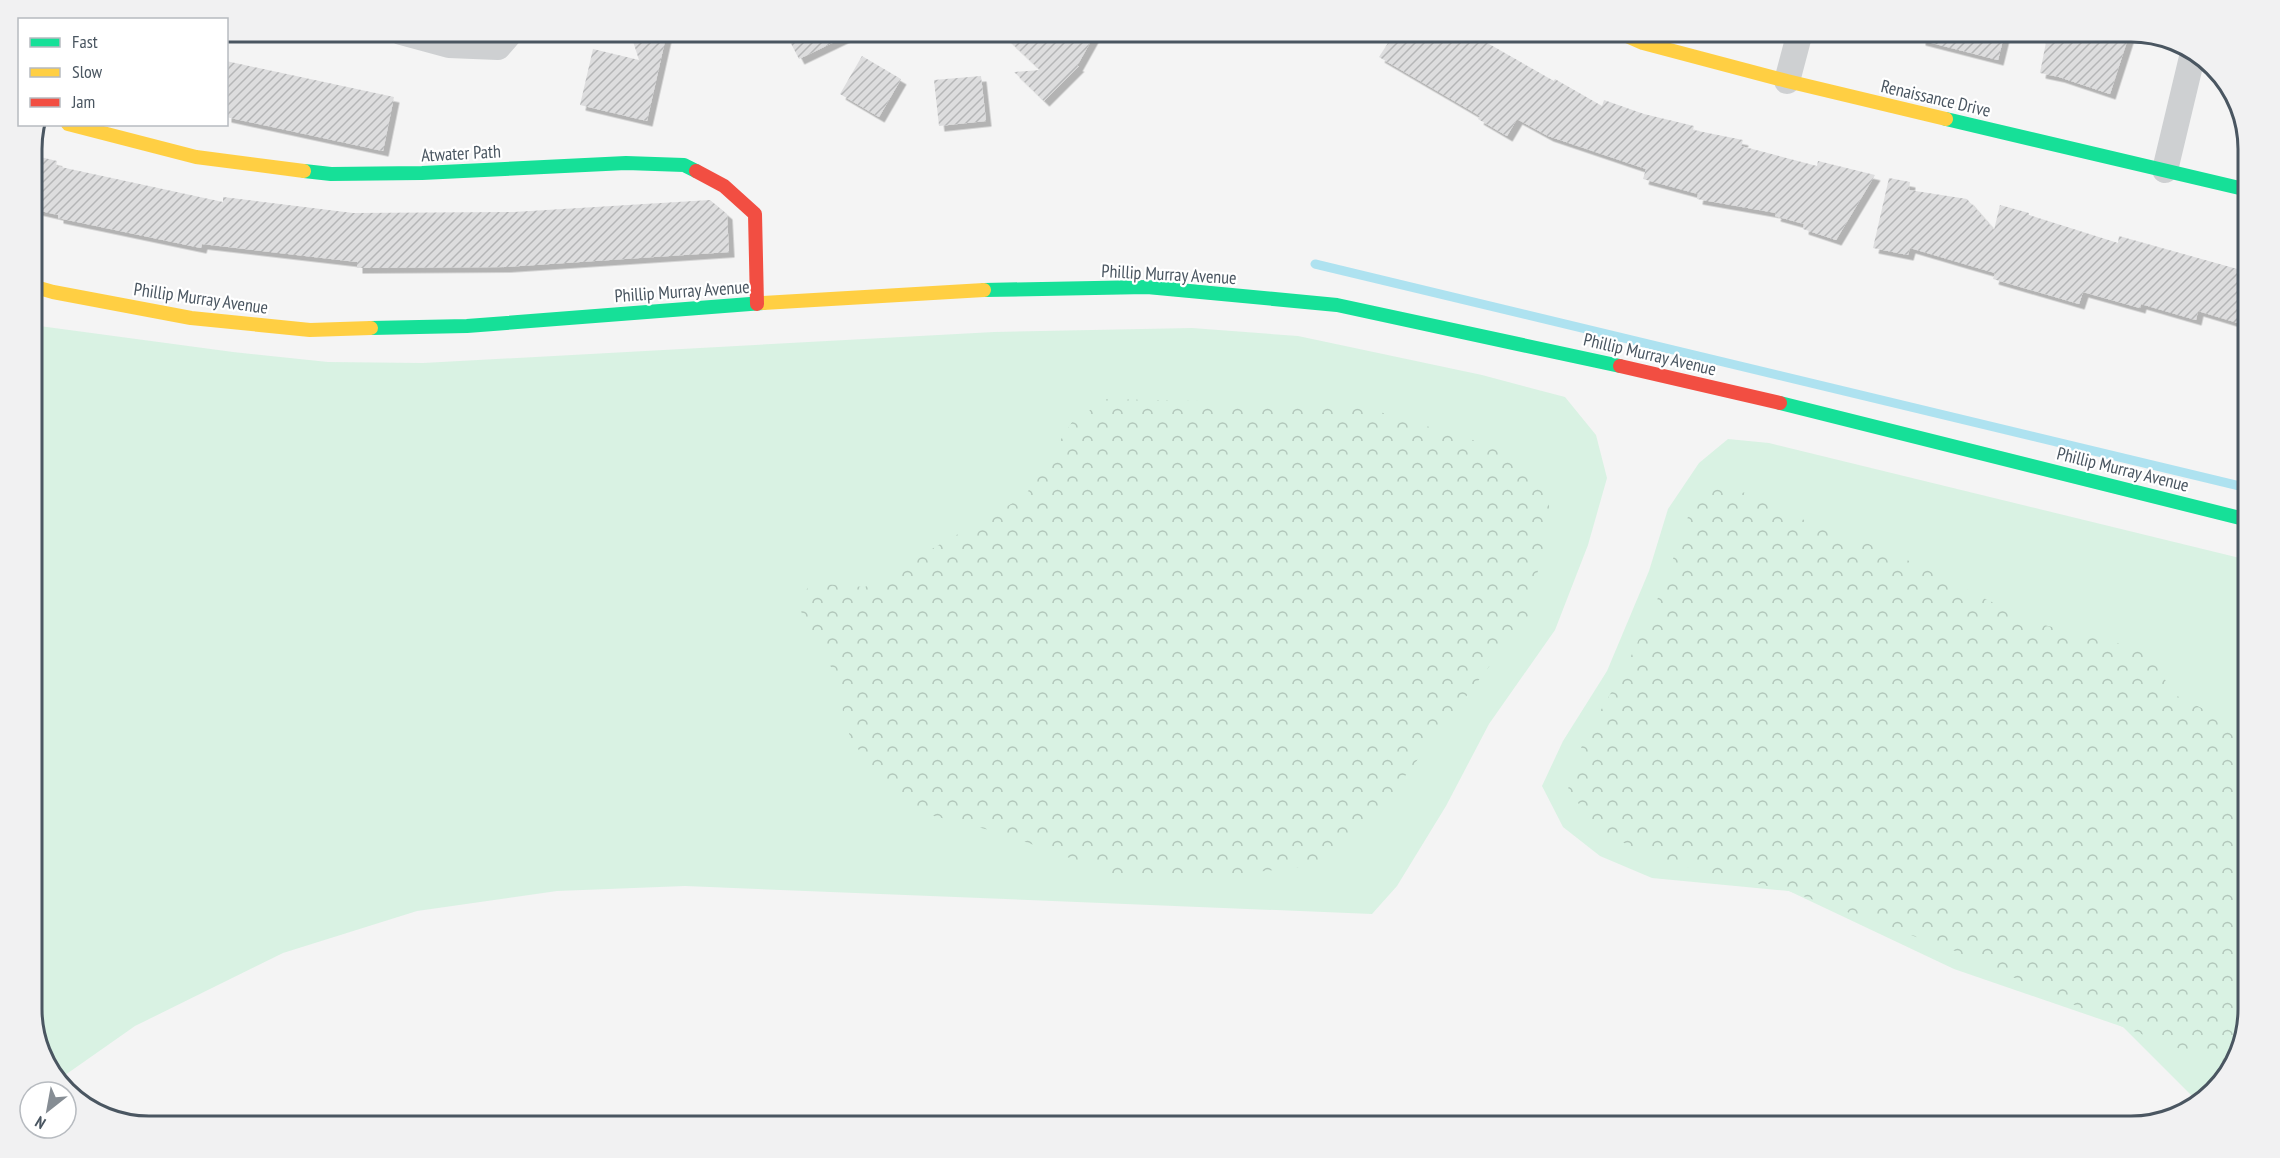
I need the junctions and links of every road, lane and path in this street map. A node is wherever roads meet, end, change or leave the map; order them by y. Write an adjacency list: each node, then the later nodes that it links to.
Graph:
1 (438, 42): 2 (street)
2 (502, 42)
3 (1641, 42): 6 (main road, Renaissance Drive)
4 (1797, 42): 6 (street)
5 (2191, 61): 8 (street)
6 (1787, 81): 8 (main road, Renaissance Drive)
7 (76, 126): 11 (main road, Atwater Path)
8 (2165, 170): 9 (main road, Renaissance Drive)
9 (2238, 188)
10 (42, 289): 11 (main road, Phillip Murray Avenue)
11 (757, 304): 12 (main road, Phillip Murray Avenue)
12 (2238, 518)

